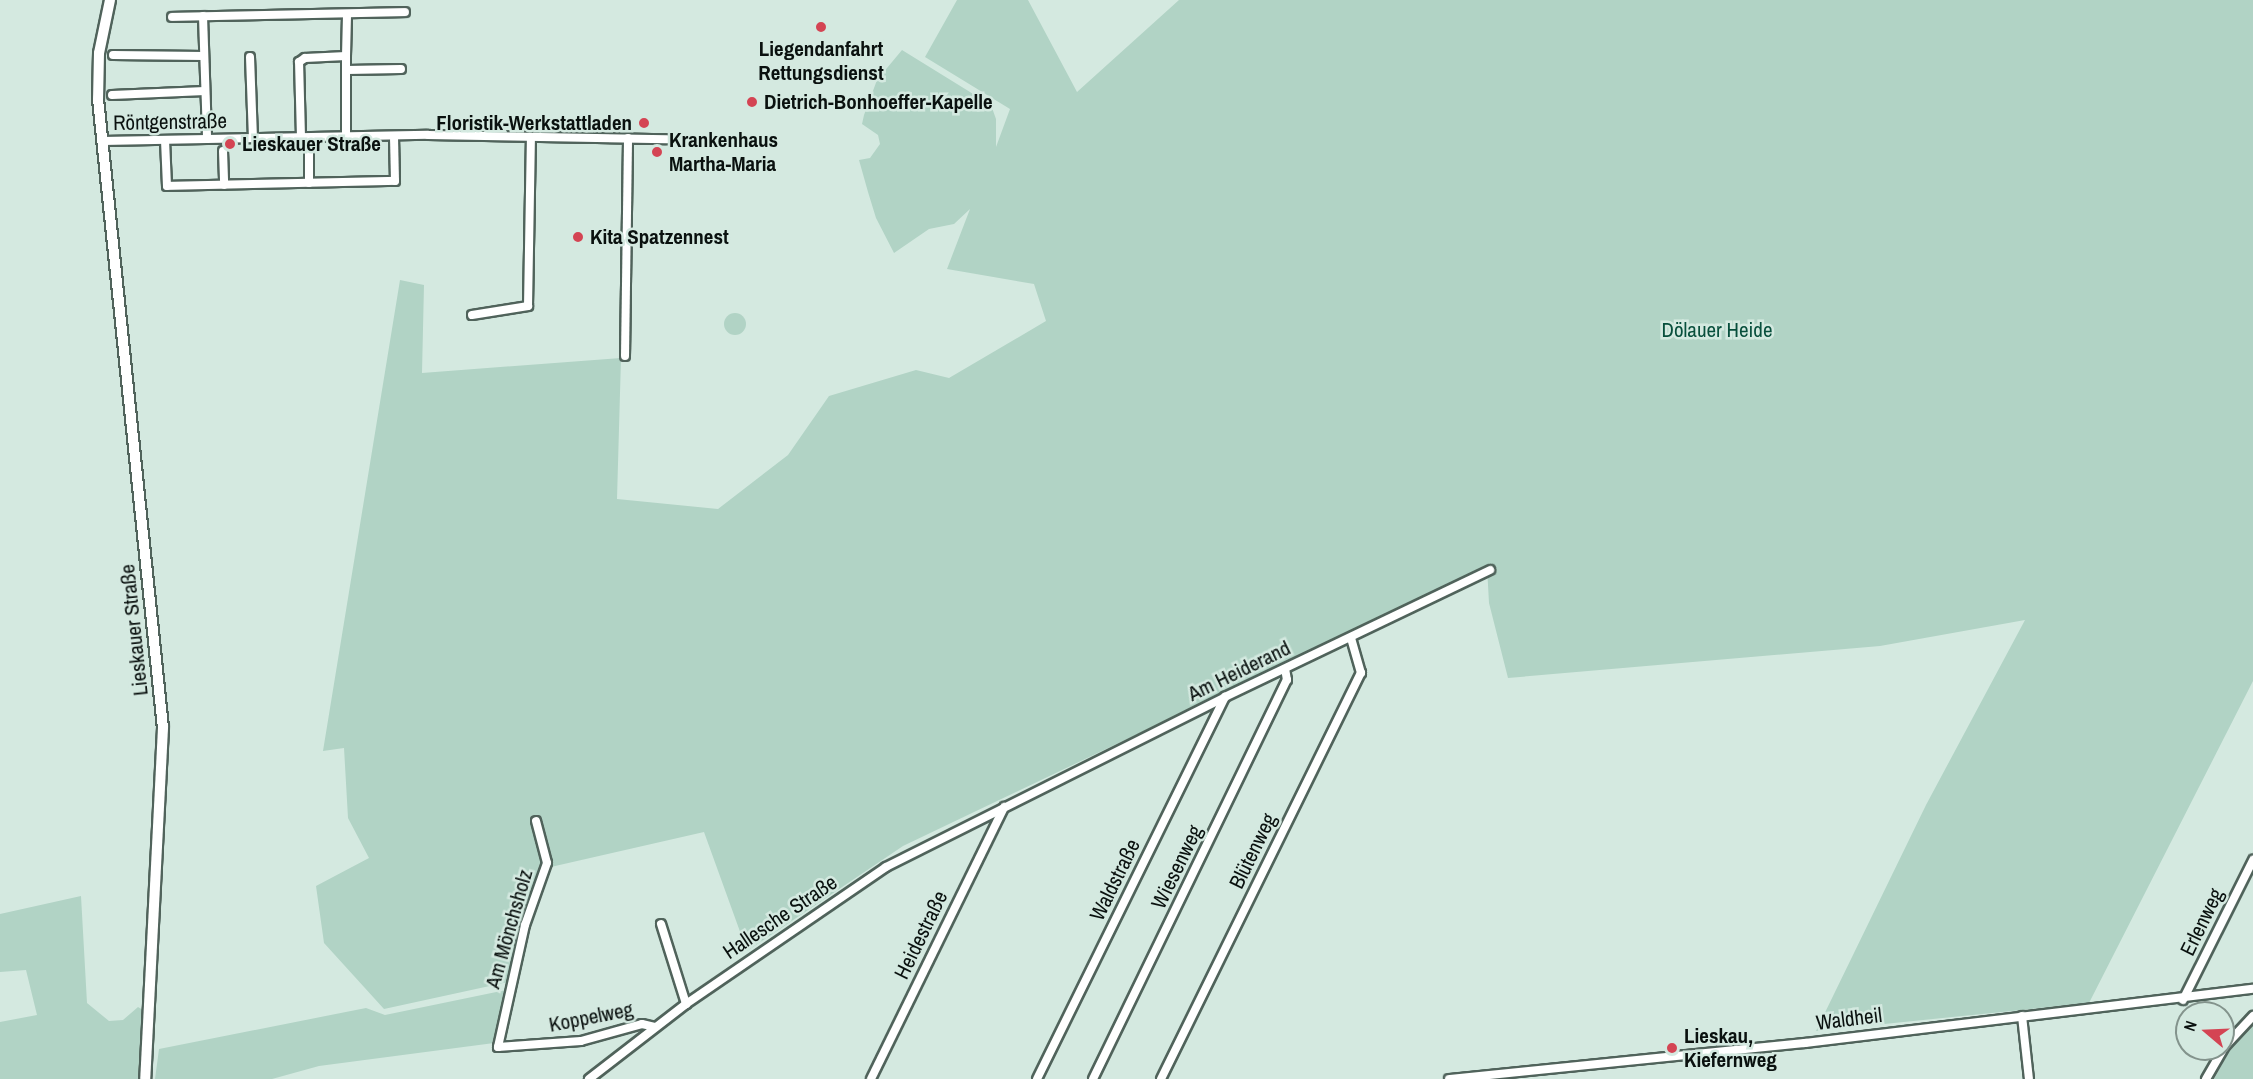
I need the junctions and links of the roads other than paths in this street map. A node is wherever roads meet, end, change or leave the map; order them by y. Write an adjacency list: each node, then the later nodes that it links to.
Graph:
1 (110, 0): 23 (street, Lieskauer Straße)
2 (405, 12): 3 (street)
3 (346, 14): 4 (street); 8 (street)
4 (202, 16): 5 (street); 7 (street)
5 (172, 17)
6 (113, 55): 7 (street)
7 (204, 56): 12 (street)
8 (346, 56): 11 (street); 16 (street)
9 (250, 57): 18 (street)
10 (400, 69): 11 (street)
11 (347, 70): 14 (street)
12 (205, 91): 13 (street); 20 (street)
13 (112, 95)
14 (346, 136): 15 (street, Röntgenstraße); 16 (street, Röntgenstraße)
15 (394, 136): 17 (street, Röntgenstraße); 26 (street)
16 (301, 137): 18 (street, Röntgenstraße)
17 (531, 137): 19 (street, Röntgenstraße); 28 (street)
18 (253, 138): 20 (street, Röntgenstraße)
19 (628, 138): 21 (street, Röntgenstraße); 29 (street)
20 (207, 139): 22 (street, Röntgenstraße)
21 (667, 139)
22 (165, 140): 23 (street, Röntgenstraße); 27 (street)
23 (103, 141): 45 (street, Lieskauer Straße)
24 (309, 148): 26 (street)
25 (223, 151): 27 (street)
26 (309, 183): 27 (street)
27 (224, 185)
28 (472, 315)
29 (625, 356)
30 (1490, 570): 31 (street, Am Heiderand)
31 (1351, 637): 32 (street, Am Heiderand); 50 (street, Blütenweg)
32 (1285, 669): 33 (street, Am Heiderand); 49 (street, Wiesenweg)
33 (1225, 697): 34 (street, Am Heiderand); 48 (street, Waldstraße)
34 (1004, 807): 40 (street, Hallesche Straße); 47 (street, Heidestraße)
35 (536, 821): 44 (street, Am Mönchsholz)
36 (2253, 860): 39 (street, Erlenweg)
37 (661, 924): 40 (street)
38 (2253, 989): 39 (street, Waldheil)
39 (2183, 1000): 41 (street, Waldheil)
40 (686, 1004): 43 (street, Hallesche Straße)
41 (2022, 1016): 51 (street, Waldheil); 52 (street)
42 (2253, 1016): 53 (street)
43 (655, 1027): 44 (street, Koppelweg); 46 (street, Hallesche Straße)
44 (498, 1047)
45 (145, 1079)
46 (589, 1079)
47 (871, 1079)
48 (1037, 1079)
49 (1094, 1079)
50 (1161, 1079)
51 (1449, 1079)
52 (2029, 1079)
53 (2206, 1079)

